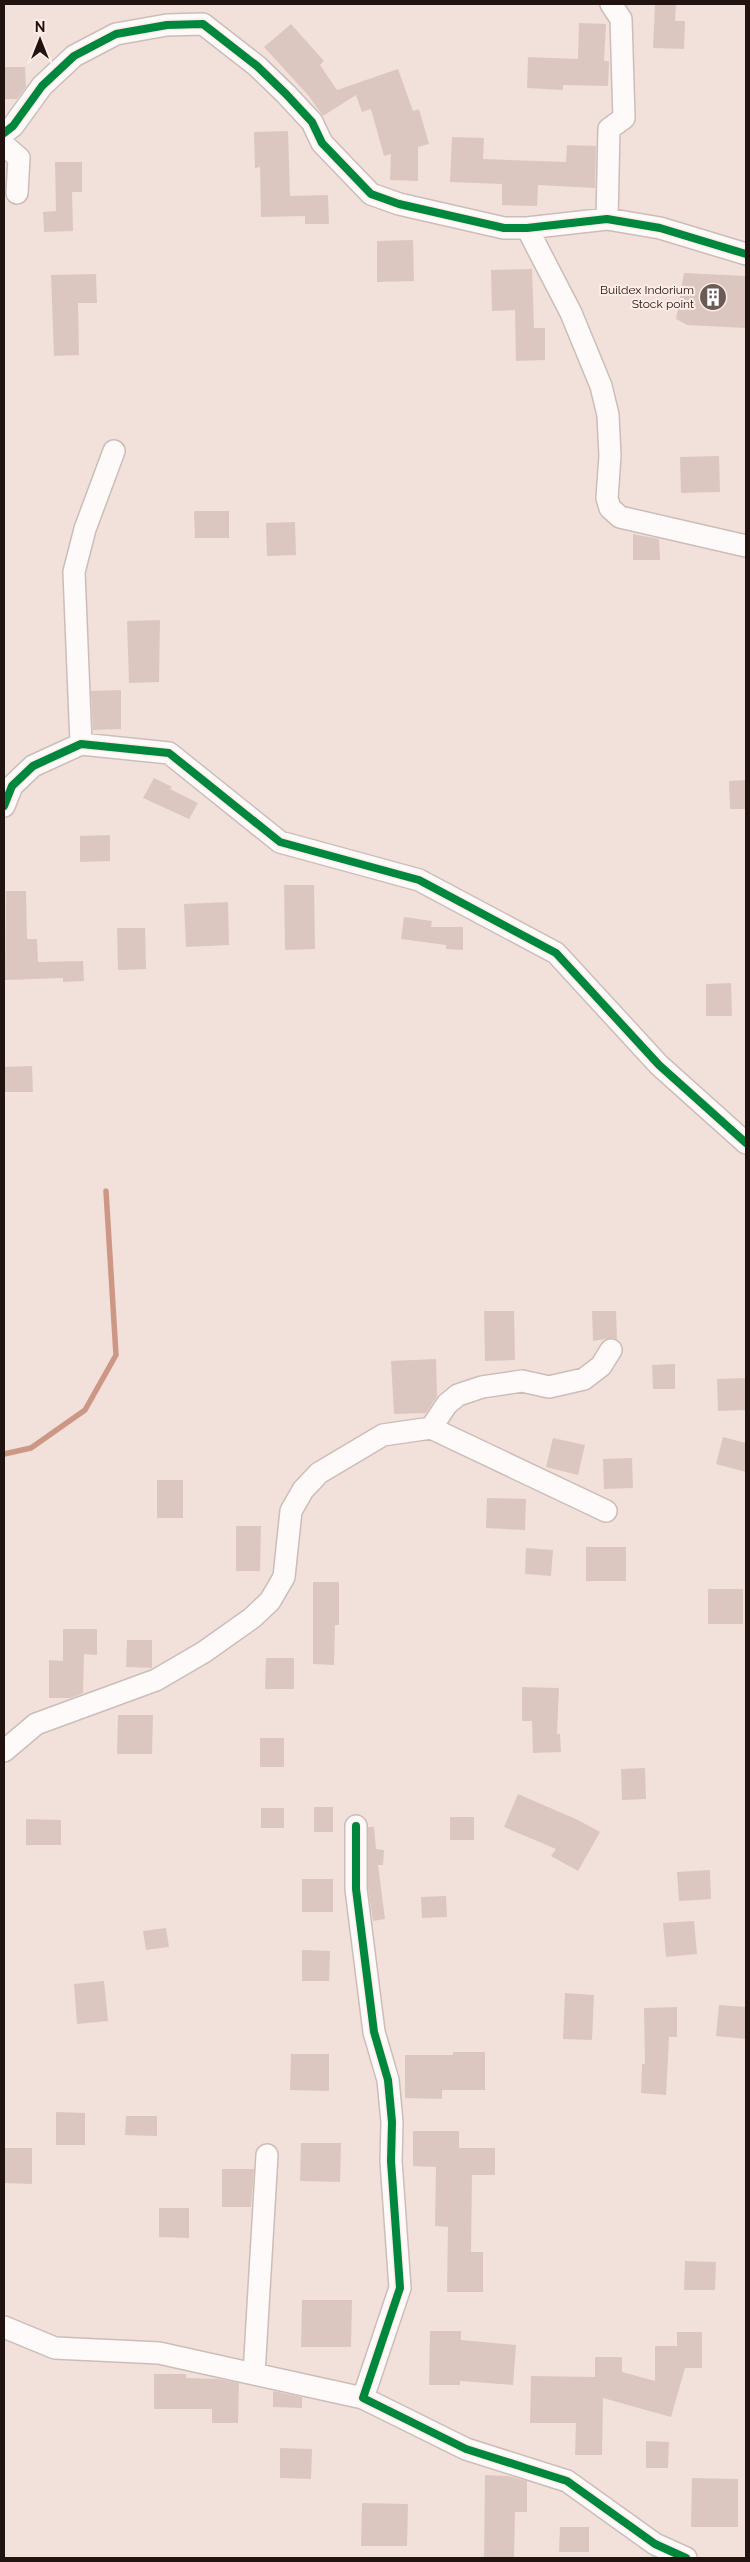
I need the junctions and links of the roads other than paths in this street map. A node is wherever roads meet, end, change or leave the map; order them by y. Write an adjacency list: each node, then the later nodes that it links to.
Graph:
1 (611, 4): 5 (street)
2 (4, 133): 6 (street)
3 (4, 145): 4 (street)
4 (17, 193)
5 (607, 219): 6 (street); 7 (street)
6 (527, 228): 9 (street)
7 (746, 254)
8 (114, 451): 10 (street)
9 (746, 546)
10 (81, 744): 11 (street); 12 (street)
11 (4, 806)
12 (746, 1143)
13 (612, 1350): 14 (street)
14 (432, 1428): 15 (street); 16 (street)
15 (606, 1511)
16 (4, 1751)
17 (356, 1826): 21 (street)
18 (267, 2155): 20 (street)
19 (4, 2327): 20 (street)
20 (254, 2374): 21 (street)
21 (363, 2398): 22 (street)
22 (686, 2558)

